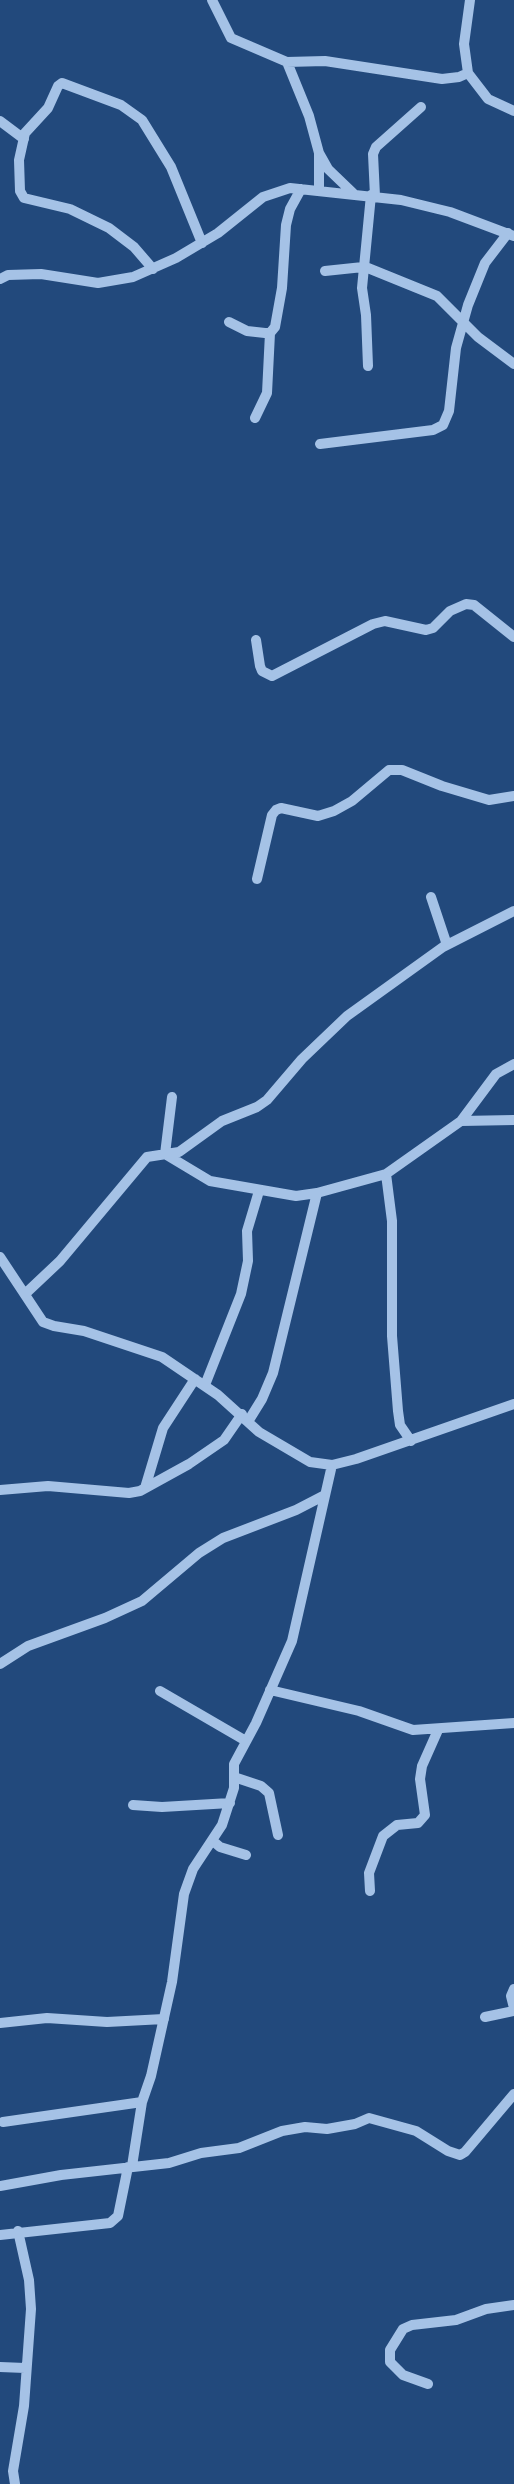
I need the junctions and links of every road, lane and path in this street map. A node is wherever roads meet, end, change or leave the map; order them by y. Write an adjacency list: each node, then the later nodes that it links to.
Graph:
1 (212, 0): 3 (street)
2 (470, 0): 4 (street)
3 (287, 62): 4 (street); 9 (street)
4 (468, 73): 6 (street)
5 (421, 107): 13 (street)
6 (514, 111)
7 (0, 121): 8 (street)
8 (24, 139): 15 (street); 17 (street)
9 (319, 153): 11 (street); 12 (street)
10 (302, 189): 11 (street); 15 (street); 22 (street)
11 (319, 190): 12 (street)
12 (353, 194): 13 (street)
13 (373, 196): 14 (street); 16 (street)
14 (511, 235): 20 (street)
15 (202, 243): 17 (street)
16 (363, 267): 18 (street); 20 (street); 24 (street)
17 (153, 269): 19 (street)
18 (325, 271)
19 (0, 279)
20 (463, 320): 23 (street); 26 (street)
21 (229, 322): 22 (street)
22 (270, 333): 25 (street)
23 (514, 364)
24 (368, 366)
25 (255, 418)
26 (320, 444)
27 (514, 637): 28 (street)
28 (256, 640)
29 (514, 796): 30 (street)
30 (257, 879)
31 (431, 897): 33 (street)
32 (514, 911): 33 (street)
33 (447, 945): 38 (street)
34 (514, 1064): 37 (street)
35 (172, 1096): 38 (street)
36 (514, 1120): 37 (street)
37 (461, 1121): 39 (street)
38 (165, 1154): 40 (street); 43 (street)
39 (386, 1174): 41 (street); 47 (street)
40 (260, 1191): 41 (street); 44 (street)
41 (317, 1193): 46 (street)
42 (0, 1257): 43 (street)
43 (25, 1294): 44 (street)
44 (200, 1382): 46 (street); 49 (street)
45 (514, 1404): 47 (street)
46 (245, 1417): 48 (street); 49 (street)
47 (411, 1441): 48 (street)
48 (332, 1466): 51 (street)
49 (144, 1488): 50 (street)
50 (0, 1490)
51 (325, 1495): 52 (street); 53 (street)
52 (0, 1664)
53 (270, 1690): 56 (street); 57 (street)
54 (160, 1691): 57 (street)
55 (514, 1723): 56 (street)
56 (438, 1730): 64 (street)
57 (246, 1741): 58 (street)
58 (234, 1777): 59 (street); 61 (street)
59 (230, 1803): 60 (street); 62 (street)
60 (133, 1805)
61 (278, 1835)
62 (213, 1840): 63 (street); 68 (street)
63 (246, 1855)
64 (370, 1891)
65 (514, 1989): 66 (street)
66 (514, 2009): 67 (street)
67 (484, 2017)
68 (164, 2019): 69 (street); 71 (street)
69 (0, 2023)
70 (514, 2094): 73 (street)
71 (142, 2102): 72 (street); 73 (street)
72 (3, 2122)
73 (130, 2167): 74 (street); 75 (street)
74 (0, 2186)
75 (18, 2231): 76 (street); 79 (street)
76 (0, 2235)
77 (514, 2305): 80 (street)
78 (0, 2367): 79 (street)
79 (25, 2368): 81 (street)
80 (428, 2384)
81 (15, 2484)

